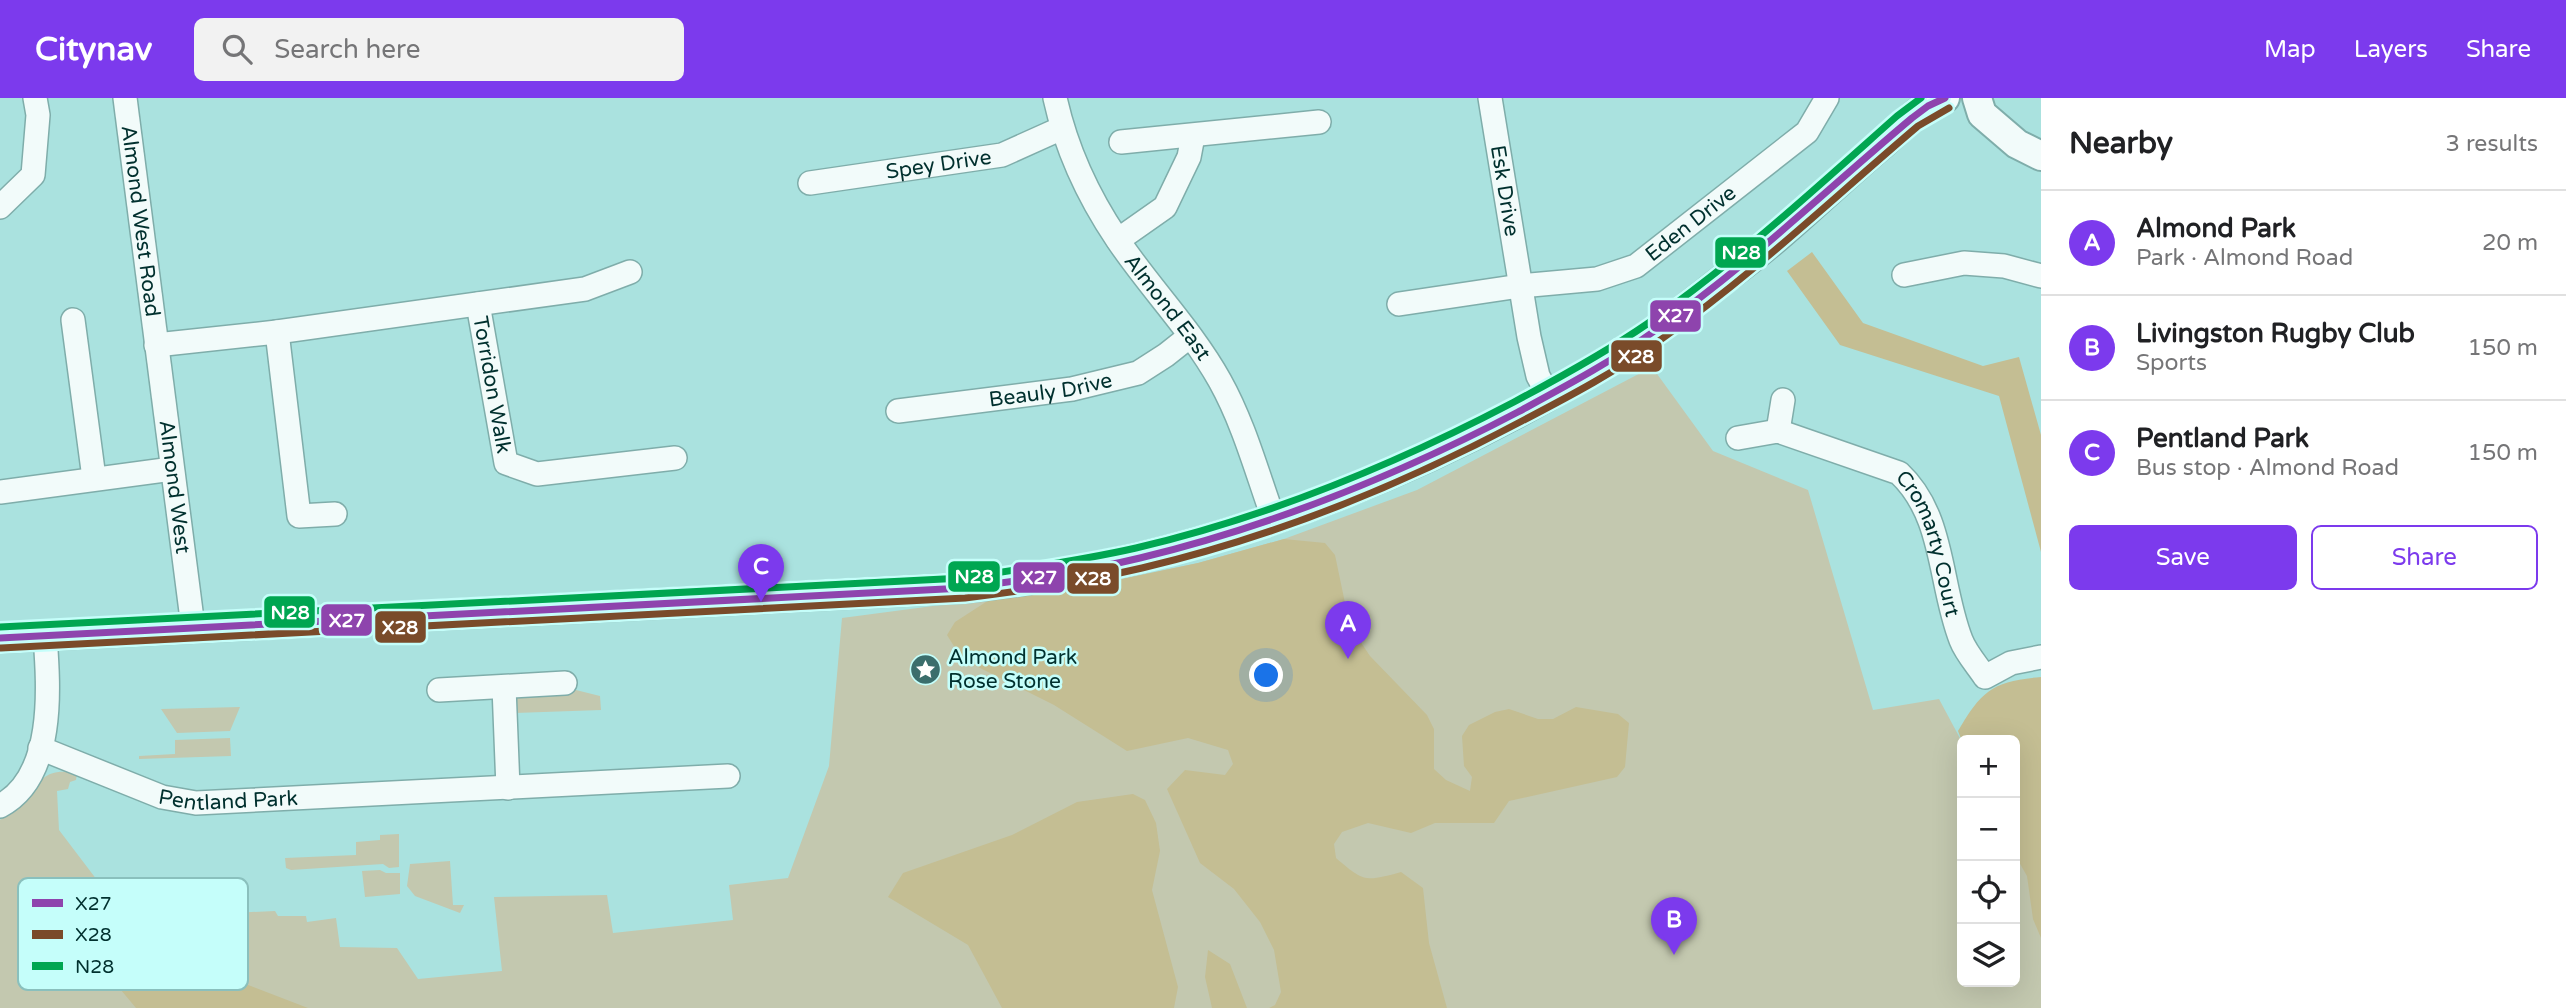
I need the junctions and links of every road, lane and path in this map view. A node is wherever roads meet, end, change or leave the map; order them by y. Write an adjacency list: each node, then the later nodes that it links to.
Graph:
1 (35, 98): 14 (street)
2 (125, 98): 25 (street, Almond West Road)
3 (1055, 98): 9 (street, Almond East)
4 (1490, 98): 19 (street, Esk Drive)
5 (1827, 98): 19 (street, Eden Drive)
6 (1945, 98): 26 (street)
7 (1977, 98): 12 (street)
8 (1319, 122): 10 (street)
9 (1062, 128): 13 (street, Spey Drive); 15 (street, Almond East)
10 (1193, 136): 11 (street); 15 (street)
11 (1121, 142)
12 (2041, 156)
13 (810, 183)
14 (0, 207)
15 (1118, 240): 24 (street, Almond East)
16 (630, 272): 20 (street, Torridon Walk)
17 (1904, 275): 18 (street)
18 (2041, 276)
19 (1520, 286): 21 (street); 26 (street, Esk Drive)
20 (478, 304): 23 (street, Torridon Walk); 31 (street, Torridon Walk)
21 (1399, 304)
22 (73, 320): 33 (street)
23 (277, 332): 25 (street, Torridon Walk); 35 (street)
24 (1190, 336): 28 (street, Beauly Drive); 36 (street, Almond East)
25 (156, 345): 32 (street, Almond West)
26 (1549, 396): 36 (street)
27 (1783, 400): 29 (street)
28 (898, 411)
29 (1778, 432): 30 (street, Cromarty Court); 40 (street, Cromarty Court)
30 (1738, 438)
31 (674, 458)
32 (172, 469): 33 (street); 37 (street, Almond West)
33 (94, 478): 34 (street)
34 (0, 492)
35 (335, 514)
36 (1274, 520): 37 (street)
37 (192, 627): 38 (street)
38 (45, 636): 39 (street); 44 (street)
39 (0, 638)
40 (2041, 657)
41 (565, 683): 42 (street)
42 (504, 687): 43 (street); 46 (street)
43 (439, 690)
44 (40, 748): 46 (street, Pentland Park); 47 (street)
45 (728, 776): 46 (street, Pentland Park)
46 (508, 788)
47 (0, 806)

